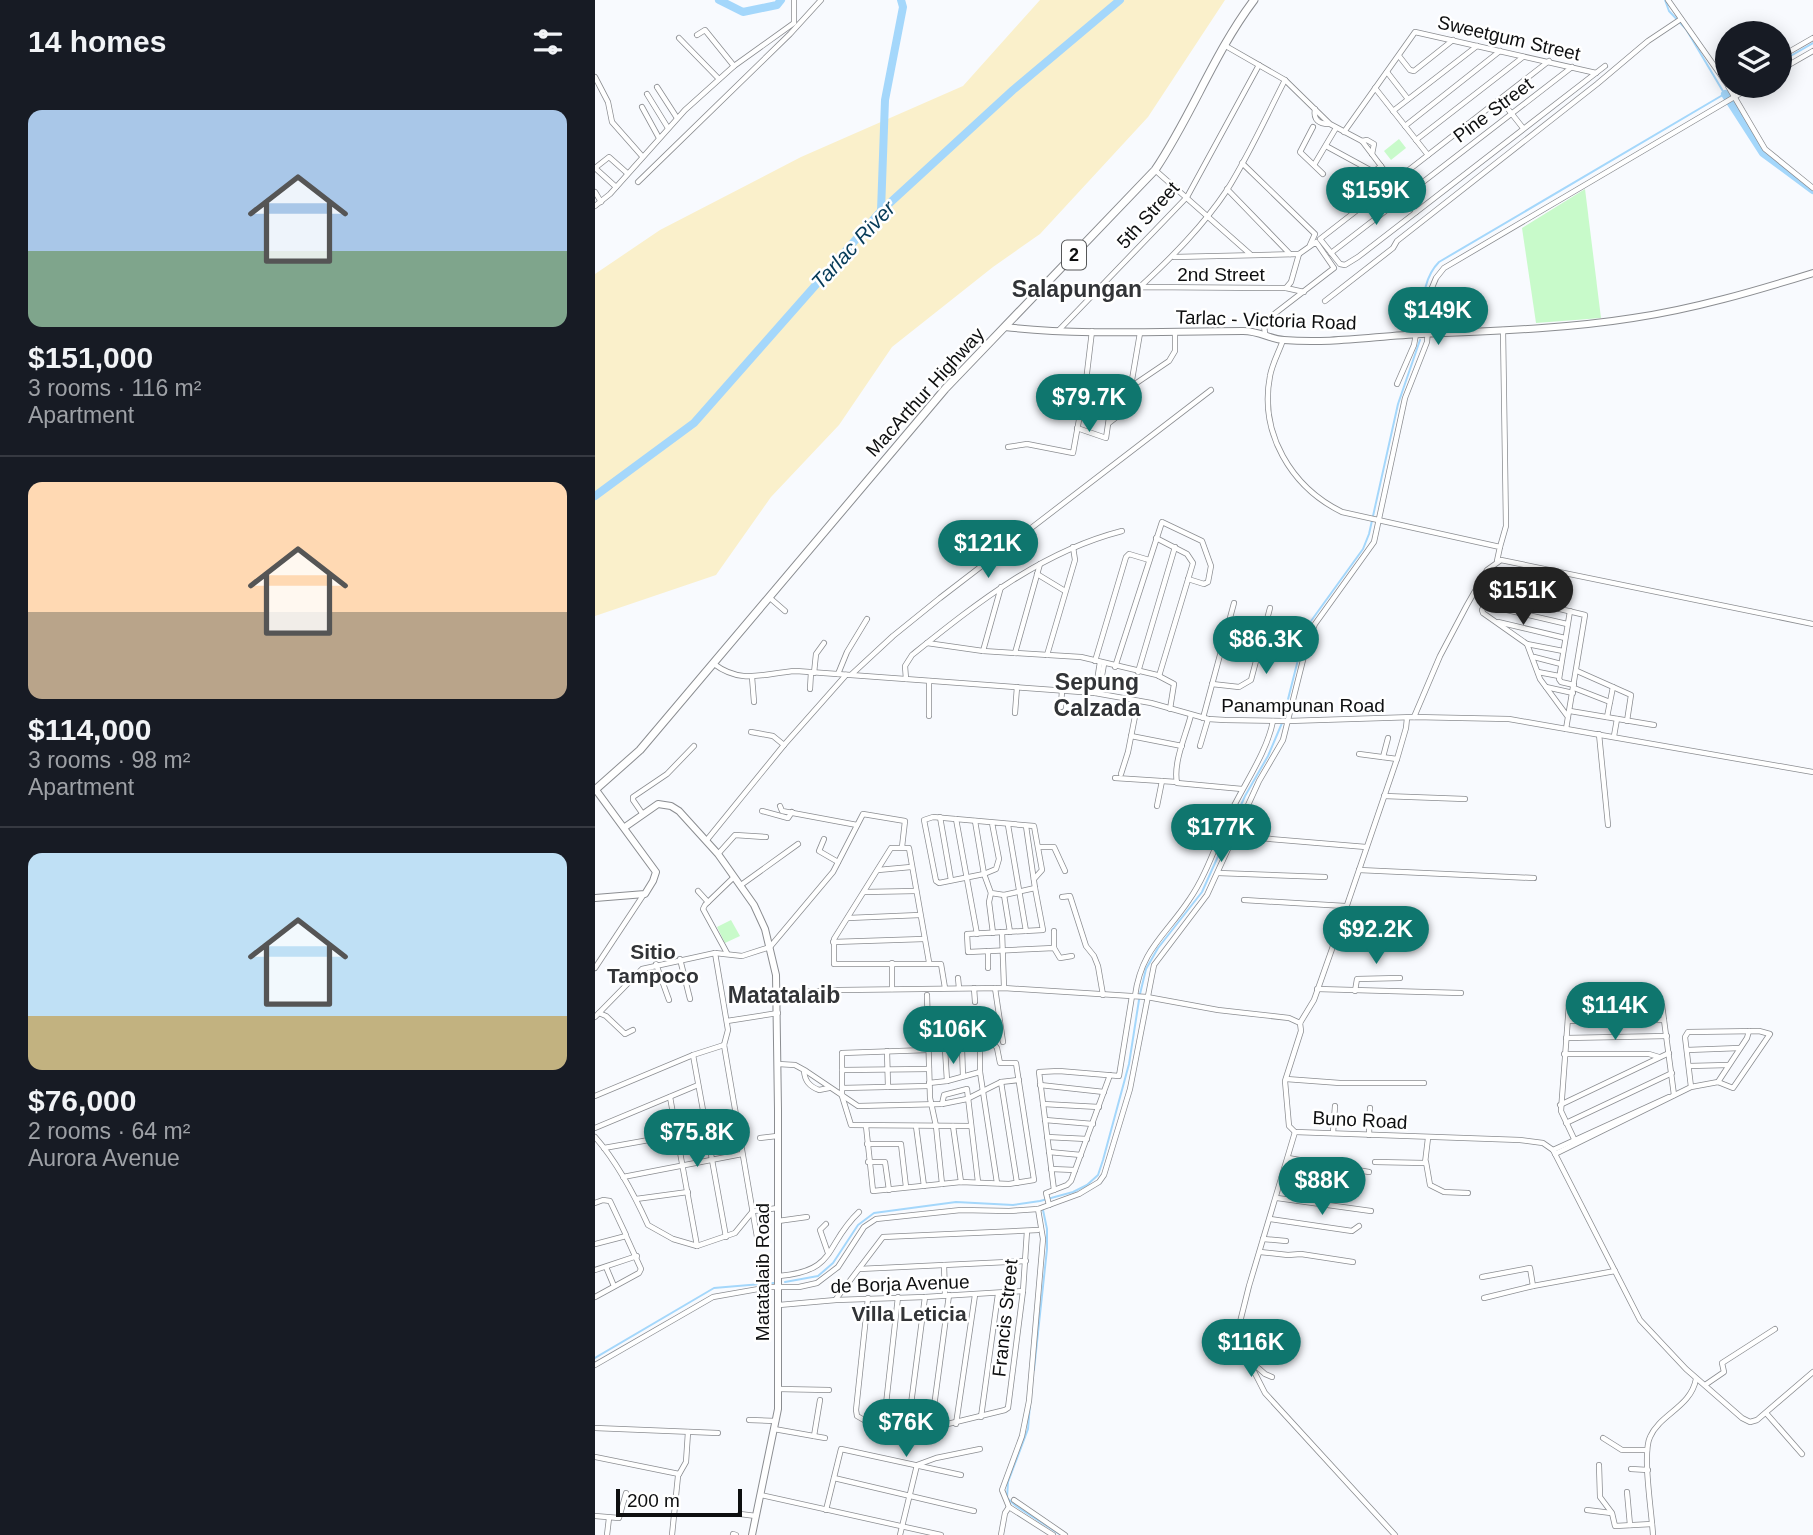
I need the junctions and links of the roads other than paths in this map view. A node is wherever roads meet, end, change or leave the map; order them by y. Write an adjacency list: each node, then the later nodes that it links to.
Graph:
1 (821, 0): 6 (street)
2 (1254, 0): 11 (highway, MacArthur Highway / 2)
3 (1668, 0): 5 (street)
4 (794, 3): 6 (street)
5 (1681, 19): 23 (street); 85 (street)
6 (796, 25): 21 (street); 62 (street)
7 (697, 35): 21 (street)
8 (679, 38): 28 (street)
9 (1813, 38): 13 (street)
10 (1454, 40): 12 (street, Sweetgum Street); 16 (street, Sweetgum Street); 16 (street)
11 (1223, 44): 20 (street); 58 (highway, MacArthur Highway / 2)
12 (1478, 45): 14 (street, Sweetgum Street); 35 (street)
13 (1792, 50)
14 (1501, 51): 17 (street, Sweetgum Street); 43 (street)
15 (1813, 51): 19 (street)
16 (1398, 56): 25 (street)
17 (1524, 56): 18 (street, Sweetgum Street); 50 (street)
18 (1549, 61): 24 (street, Sweetgum Street); 36 (street)
19 (1792, 63)
20 (1259, 65): 29 (street); 68 (street, 5th Street)
21 (734, 66): 28 (street)
22 (1605, 66): 26 (street)
23 (1715, 66)
24 (1573, 67): 26 (street, Sweetgum Street); 40 (street, Pine Street)
25 (1387, 72): 31 (street); 35 (street)
26 (1597, 73): 47 (street)
27 (595, 77): 53 (street)
28 (719, 79): 41 (street)
29 (1285, 80): 38 (street); 54 (street)
30 (657, 87): 41 (street)
31 (1375, 88): 39 (street); 48 (street)
32 (647, 94): 45 (street)
33 (1717, 98): 94 (street)
34 (1736, 98): 64 (street)
35 (1408, 99): 39 (street)
36 (1500, 99): 40 (street); 52 (street)
37 (642, 107): 49 (street)
38 (1315, 108): 42 (street); 42 (street)
39 (1393, 111): 43 (street)
40 (1512, 113): 47 (street); 67 (street, Pine Street)
41 (677, 118): 45 (street)
42 (1330, 124): 46 (street)
43 (1405, 126): 50 (street)
44 (1313, 127): 55 (street)
45 (668, 128): 49 (street)
46 (1336, 128): 48 (street); 51 (street)
47 (1523, 128): 71 (street)
48 (1344, 132): 56 (street)
49 (659, 138): 53 (street)
50 (1416, 141): 52 (street)
51 (1326, 146): 55 (street); 56 (street)
52 (1428, 155): 61 (street)
53 (642, 156): 59 (street)
54 (1242, 163): 65 (street); 74 (street)
55 (1314, 165): 60 (street)
56 (1381, 166): 61 (street)
57 (595, 168): 59 (street); 63 (street)
58 (1155, 170): 68 (street); 86 (highway, MacArthur Highway / 2)
59 (627, 173): 63 (street)
60 (1323, 174)
61 (1394, 181): 67 (street); 73 (street)
62 (638, 182)
63 (616, 187): 69 (street)
64 (1813, 188)
65 (1227, 189): 72 (street); 77 (street)
66 (595, 192): 69 (street)
67 (1404, 196): 71 (street); 75 (street, Pine Street)
68 (1187, 197): 72 (street); 83 (street, 5th Street)
69 (601, 202): 70 (street)
70 (595, 206)
71 (1416, 212): 75 (street)
72 (1209, 215): 76 (street); 79 (street)
73 (1318, 240): 74 (street); 75 (street); 84 (street)
74 (1310, 246): 78 (street)
75 (1331, 253)
76 (1251, 254): 77 (street); 79 (street)
77 (1291, 254): 78 (street)
78 (1299, 254): 82 (street, 2nd Street)
79 (1173, 257): 81 (street)
80 (1813, 273): 87 (main road, Tarlac - Victoria Road)
81 (1140, 287): 82 (street, 2nd Street); 83 (street, 2nd Street)
82 (1286, 288): 84 (street)
83 (1098, 289): 88 (street, 5th Street)
84 (1304, 292): 92 (street)
85 (1325, 301)
86 (1005, 327): 88 (main road, Tarlac - Victoria Road); 116 (highway, MacArthur Highway / 2)
87 (1503, 329): 94 (main road, Tarlac - Victoria Road); 108 (street)
88 (1059, 331): 89 (main road, Tarlac - Victoria Road)
89 (1092, 331): 91 (main road, Tarlac - Victoria Road); 101 (street)
90 (1175, 332): 91 (main road, Tarlac - Victoria Road); 92 (main road, Tarlac - Victoria Road); 97 (street)
91 (1140, 333): 97 (street)
92 (1265, 333): 95 (main road, Tarlac - Victoria Road)
93 (1416, 334): 94 (main road, Tarlac - Victoria Road); 95 (main road, Tarlac - Victoria Road); 96 (street)
94 (1427, 334): 103 (street)
95 (1283, 340): 103 (street)
96 (1397, 384)
97 (1131, 387): 100 (street)
98 (1211, 390): 144 (street)
99 (1111, 404): 100 (street)
100 (1109, 423): 101 (street)
101 (1077, 428): 102 (street)
102 (1008, 447)
103 (1376, 520): 108 (street); 172 (street)
104 (1122, 531): 106 (street)
105 (1156, 538): 107 (street); 109 (street); 113 (street)
106 (1073, 547): 111 (street); 115 (street)
107 (1175, 547): 113 (street); 140 (street)
108 (1500, 547): 110 (street)
109 (1149, 560): 135 (street); 138 (street)
110 (1497, 561): 125 (street); 167 (street)
111 (1040, 563): 112 (street); 114 (street)
112 (1037, 574): 115 (street); 132 (street)
113 (1188, 579): 145 (street)
114 (1002, 586): 128 (street); 130 (street)
115 (1065, 591): 133 (street)
116 (770, 597): 120 (street); 136 (highway, MacArthur Highway / 2)
117 (1234, 603): 150 (street)
118 (1485, 605): 121 (street); 123 (street); 124 (street)
119 (1270, 608): 150 (street)
120 (785, 611)
121 (1570, 611): 124 (street); 139 (street)
122 (867, 620): 143 (street)
123 (1494, 621): 126 (street); 129 (street)
124 (1567, 624): 126 (street)
125 (1813, 624)
126 (1565, 638): 131 (street)
127 (824, 643): 142 (street)
128 (927, 643): 130 (street); 148 (street)
129 (1527, 644): 131 (street); 134 (street)
130 (983, 651): 132 (street)
131 (1563, 651): 137 (street)
132 (1015, 653): 133 (street)
133 (1047, 655): 135 (street)
134 (1533, 657): 137 (street); 141 (street)
135 (1099, 662): 138 (street); 157 (street)
136 (713, 663): 147 (street, Panampunan Road); 194 (highway, MacArthur Highway / 2)
137 (1561, 664): 146 (street)
138 (1115, 667): 140 (street)
139 (1577, 671): 153 (street); 155 (street)
140 (1138, 672): 145 (street)
141 (1537, 672): 146 (street); 152 (street)
142 (813, 673): 143 (street, Panampunan Road); 147 (street, Panampunan Road); 154 (street)
143 (838, 674): 144 (street, Panampunan Road)
144 (849, 675): 148 (street, Panampunan Road); 181 (street)
145 (1159, 676): 162 (street)
146 (1559, 676): 155 (street)
147 (752, 677): 159 (street)
148 (906, 679): 149 (street, Panampunan Road)
149 (929, 681): 151 (street, Panampunan Road); 166 (street)
150 (1212, 684): 169 (street)
151 (1017, 687): 156 (street, Panampunan Road); 163 (street)
152 (1545, 687): 155 (street); 164 (street)
153 (1613, 687): 160 (street); 173 (street)
154 (810, 689)
155 (1573, 689): 160 (street); 164 (street)
156 (1062, 690): 157 (street, Panampunan Road); 161 (street)
157 (1097, 693): 158 (street, Panampunan Road)
158 (1138, 701): 162 (street, Panampunan Road); 178 (street)
159 (754, 702)
160 (1609, 702): 168 (street)
161 (1061, 707)
162 (1170, 709): 165 (street, Panampunan Road)
163 (1015, 713)
164 (1569, 714): 168 (street); 175 (street)
165 (1191, 715): 169 (street, Panampunan Road); 183 (street)
166 (929, 716)
167 (1414, 717): 170 (street, Panampunan Road); 175 (street, Panampunan Road)
168 (1607, 717): 171 (street)
169 (1206, 718): 172 (street, Panampunan Road); 184 (street)
170 (1407, 718): 172 (street, Panampunan Road); 187 (street, Buno Road)
171 (1617, 719): 173 (street); 179 (street)
172 (1281, 721): 193 (street); 211 (street)
173 (1627, 721): 174 (street)
174 (1654, 726)
175 (1566, 729): 177 (street, Panampunan Road)
176 (751, 732): 181 (street)
177 (1599, 734): 179 (street, Panampunan Road); 208 (street)
178 (1131, 736): 183 (street); 189 (street)
179 (1614, 736): 188 (street, Panampunan Road)
180 (1388, 738): 186 (street)
181 (784, 745): 214 (street)
182 (694, 746): 201 (street)
183 (1182, 746): 192 (street)
184 (1200, 746)
185 (1359, 754): 186 (street)
186 (1383, 757): 187 (street)
187 (1397, 759): 195 (street, Buno Road)
188 (1813, 772)
189 (1121, 774)
190 (1115, 778): 191 (street)
191 (1162, 781): 192 (street); 198 (street)
192 (1177, 782): 193 (street)
193 (1242, 789): 284 (street)
194 (595, 790): 210 (main road)
195 (1384, 796): 196 (street); 218 (street, Buno Road)
196 (1465, 799)
197 (780, 806): 200 (street)
198 (1157, 806)
199 (762, 811): 200 (street)
200 (792, 812): 206 (street)
201 (642, 813): 210 (main road); 214 (main road, Matatalaib Road)
202 (940, 817): 203 (street); 232 (street); 232 (street)
203 (956, 818): 204 (street); 228 (street)
204 (975, 821): 205 (street); 226 (street)
205 (992, 823): 207 (street); 226 (street)
206 (857, 825): 216 (street); 220 (street)
207 (1008, 825): 209 (street); 238 (street)
208 (1608, 825)
209 (1025, 826): 217 (street); 231 (street)
210 (625, 827): 240 (main road)
211 (1235, 836): 218 (street); 225 (street)
212 (766, 837): 219 (street)
213 (824, 839): 220 (street)
214 (706, 841): 219 (main road, Matatalaib Road)
215 (798, 844): 233 (street)
216 (902, 847): 221 (street); 222 (street)
217 (1039, 847): 224 (street); 231 (street)
218 (1367, 847): 223 (street, Buno Road)
219 (718, 854): 227 (main road, Matatalaib Road)
220 (838, 863): 257 (street)
221 (911, 867): 222 (street); 236 (street)
222 (877, 870): 237 (street)
223 (1359, 870): 230 (street); 246 (street, Buno Road)
224 (1065, 871)
225 (1217, 873): 229 (street); 285 (street)
226 (984, 874): 228 (street); 239 (street)
227 (735, 876): 233 (main road, Matatalaib Road); 245 (street)
228 (967, 877): 232 (street); 254 (street)
229 (1325, 877)
230 (1534, 878)
231 (1034, 879): 234 (street)
232 (951, 880)
233 (741, 885): 257 (main road, Matatalaib Road)
234 (1035, 888): 238 (street); 249 (street)
235 (698, 891): 245 (street)
236 (916, 891): 237 (street); 247 (street)
237 (863, 892): 248 (street)
238 (1020, 892): 241 (street); 249 (street)
239 (991, 893): 241 (street); 253 (street)
240 (645, 894): 243 (main road); 268 (street)
241 (1004, 895): 252 (street)
242 (1062, 897): 283 (street)
243 (595, 898)
244 (1244, 900): 246 (street)
245 (708, 902): 262 (street)
246 (1345, 906): 278 (street, Buno Road)
247 (921, 915): 248 (street); 255 (street)
248 (847, 918): 256 (street)
249 (1026, 931): 252 (street)
250 (1054, 931): 258 (street)
251 (1002, 932): 252 (street); 253 (street); 259 (street)
252 (1010, 932)
253 (993, 933): 254 (street)
254 (977, 934): 260 (street)
255 (924, 939): 256 (street); 265 (street)
256 (833, 942): 266 (street)
257 (770, 947): 262 (street); 280 (main road, Matatalaib Road)
258 (1054, 948): 259 (street); 263 (street)
259 (1002, 950): 260 (street); 276 (street)
260 (988, 951): 269 (street)
261 (715, 953): 262 (street); 264 (street); 294 (street)
262 (727, 953)
263 (1072, 956)
264 (680, 960): 267 (street); 286 (street)
265 (929, 962): 266 (street); 272 (street)
266 (892, 963): 277 (street)
267 (656, 964): 287 (street); 291 (street)
268 (595, 968)
269 (988, 968)
270 (958, 978): 273 (street)
271 (1400, 978): 279 (street)
272 (945, 988): 273 (street); 277 (street)
273 (959, 988): 274 (street)
274 (974, 988): 275 (street); 288 (street)
275 (995, 988): 276 (street); 302 (street)
276 (1005, 988): 283 (street)
277 (893, 989): 280 (street)
278 (1317, 989): 279 (street); 297 (street, Buno Road)
279 (1355, 991): 281 (street)
280 (777, 993): 289 (main road, Matatalaib Road)
281 (1461, 993)
282 (927, 995): 290 (street)
283 (1103, 995): 284 (street)
284 (1134, 996): 285 (street); 322 (street)
285 (1147, 997): 297 (street); 401 (street)
286 (690, 999)
287 (669, 1000)
288 (975, 1002)
289 (778, 1013): 294 (street); 313 (main road, Matatalaib Road)
290 (927, 1013): 292 (street); 306 (street)
291 (597, 1014): 298 (street)
292 (943, 1017): 296 (street); 326 (street)
293 (1664, 1020): 295 (street); 295 (street); 300 (street)
294 (727, 1021): 303 (street)
295 (1568, 1021): 301 (street)
296 (961, 1022): 304 (street); 323 (street)
297 (1300, 1023): 324 (street, Buno Road)
298 (633, 1030)
299 (1749, 1031): 305 (street); 307 (street); 328 (street)
300 (1667, 1036): 301 (street); 309 (street)
301 (1566, 1038): 310 (street)
302 (1003, 1042)
303 (724, 1045): 311 (street); 375 (street)
304 (981, 1045): 320 (street); 325 (street)
305 (1741, 1048): 307 (street); 314 (street)
306 (928, 1050): 308 (street); 316 (street)
307 (1686, 1050): 315 (street)
308 (887, 1051): 318 (street); 319 (street)
309 (1669, 1053): 312 (street); 321 (street)
310 (1564, 1054): 312 (street); 348 (street)
311 (693, 1055): 330 (street); 339 (street)
312 (1660, 1058): 348 (street)
313 (778, 1065): 317 (street); 364 (main road, Matatalaib Road)
314 (1728, 1065): 315 (street); 328 (street)
315 (1689, 1066): 335 (street)
316 (929, 1069): 319 (street); 331 (street)
317 (804, 1070): 333 (street); 333 (street)
318 (842, 1070): 319 (street); 336 (street)
319 (887, 1070): 334 (street)
320 (980, 1072): 323 (street); 337 (street)
321 (1672, 1073): 341 (street); 352 (street)
322 (1110, 1075): 332 (street); 338 (street)
323 (963, 1076): 326 (street)
324 (1286, 1079): 329 (street); 360 (street, Buno Road)
325 (1019, 1080): 327 (street); 390 (street)
326 (947, 1081): 331 (street)
327 (1001, 1082): 337 (street); 390 (street)
328 (1718, 1082): 335 (street)
329 (1424, 1083)
330 (698, 1085): 342 (street); 378 (street)
331 (929, 1085): 334 (street); 346 (street)
332 (1039, 1086): 338 (street); 345 (street)
333 (830, 1087): 340 (street)
334 (888, 1087): 336 (street)
335 (1691, 1087): 341 (street)
336 (842, 1088): 340 (street)
337 (984, 1091): 343 (street); 389 (street)
338 (1104, 1092): 349 (street)
339 (595, 1096)
340 (842, 1096): 346 (street); 354 (street)
341 (1672, 1096): 370 (street)
342 (670, 1097): 359 (street); 362 (street)
343 (967, 1099): 344 (street); 344 (street); 358 (street)
344 (942, 1104): 346 (street)
345 (1043, 1104): 349 (street); 351 (street)
346 (931, 1105): 356 (street)
347 (1335, 1105): 361 (street)
348 (1560, 1105): 352 (street)
349 (1099, 1107): 353 (street)
350 (1370, 1108): 363 (street)
351 (1045, 1120): 353 (street); 366 (street)
352 (1566, 1123): 370 (street)
353 (1093, 1125): 369 (street)
354 (866, 1126): 355 (street); 371 (street)
355 (916, 1126): 356 (street); 392 (street)
356 (936, 1126): 357 (street); 391 (street)
357 (953, 1126): 358 (street); 387 (street)
358 (971, 1126): 388 (street)
359 (595, 1128)
360 (1295, 1132): 361 (street, Buno Road); 377 (street)
361 (1333, 1133): 363 (street, Buno Road)
362 (677, 1135): 372 (street); 382 (street)
363 (1369, 1135): 368 (street, Buno Road)
364 (777, 1136): 367 (street); 402 (main road, Matatalaib Road)
365 (595, 1137): 372 (street)
366 (1047, 1137): 369 (street); 373 (street)
367 (760, 1138)
368 (1428, 1138): 374 (street, Buno Road); 381 (street)
369 (1087, 1139): 376 (street)
370 (1575, 1142): 374 (street)
371 (867, 1144): 379 (street); 393 (street)
372 (604, 1148): 386 (street)
373 (1049, 1152): 376 (street); 383 (street)
374 (1554, 1152): 430 (street)
375 (742, 1154): 378 (street); 404 (street)
376 (1081, 1155): 384 (street)
377 (1288, 1158): 385 (street); 398 (street)
378 (712, 1160): 382 (street); 415 (street)
379 (869, 1162): 394 (street); 394 (street)
380 (1375, 1162): 381 (street)
381 (1426, 1162): 397 (street)
382 (683, 1165): 386 (street); 396 (street)
383 (1051, 1169): 384 (street); 395 (street)
384 (1075, 1170): 395 (street)
385 (1369, 1172)
386 (623, 1178): 399 (street)
387 (961, 1182): 388 (street); 391 (street)
388 (978, 1182): 389 (street)
389 (997, 1183): 390 (street)
390 (1017, 1183)
391 (943, 1184): 392 (street)
392 (924, 1186): 393 (street)
393 (906, 1187): 394 (street)
394 (889, 1190)
395 (1054, 1190): 401 (street)
396 (688, 1192): 399 (street); 420 (street)
397 (1468, 1193)
398 (1277, 1198): 405 (street); 408 (street)
399 (636, 1199): 420 (street)
400 (595, 1203): 414 (street)
401 (1048, 1204): 403 (street)
402 (778, 1208): 404 (street); 409 (main road, Matatalaib Road)
403 (1038, 1209): 435 (street); 487 (street)
404 (753, 1211): 415 (street); 416 (street)
405 (1371, 1211)
406 (859, 1212): 422 (street)
407 (807, 1217): 409 (street)
408 (1270, 1219): 411 (street); 417 (street)
409 (778, 1222): 431 (main road, Matatalaib Road)
410 (827, 1224): 422 (street)
411 (1359, 1226)
412 (1038, 1230): 413 (street)
413 (1027, 1231): 424 (street, Francis Street); 428 (street)
414 (626, 1236): 419 (street); 423 (street)
415 (726, 1237): 420 (street)
416 (757, 1237)
417 (1263, 1239): 418 (street); 421 (street)
418 (1286, 1241)
419 (595, 1244)
420 (697, 1246)
421 (1260, 1252): 425 (street); 448 (street)
422 (829, 1254): 431 (street)
423 (636, 1256): 427 (street); 433 (street)
424 (1026, 1261): 426 (street); 436 (street, Francis Street)
425 (1353, 1262)
426 (944, 1265): 428 (street); 438 (street)
427 (606, 1267): 429 (street); 433 (street)
428 (859, 1269): 445 (street)
429 (595, 1270)
430 (1615, 1271): 434 (street); 452 (street)
431 (779, 1276): 435 (main road, Matatalaib Road)
432 (1482, 1277): 434 (street)
433 (614, 1286): 440 (street)
434 (1533, 1286): 444 (street)
435 (779, 1287): 446 (main road, Matatalaib Road); 449 (street)
436 (1023, 1290): 437 (street, de Borja Avenue); 458 (street, Francis Street)
437 (998, 1294): 439 (street, de Borja Avenue); 458 (street)
438 (947, 1295): 439 (street, de Borja Avenue); 442 (street, de Borja Avenue); 465 (street)
439 (975, 1295): 461 (street)
440 (595, 1297)
441 (898, 1297): 442 (street, de Borja Avenue); 443 (street, de Borja Avenue); 460 (street)
442 (926, 1297): 463 (street)
443 (868, 1298): 445 (street, de Borja Avenue); 460 (street)
444 (1484, 1298)
445 (836, 1300): 446 (street, de Borja Avenue)
446 (779, 1305): 454 (main road, Matatalaib Road)
447 (1775, 1329): 453 (street)
448 (1244, 1356): 451 (street); 508 (street)
449 (595, 1365)
450 (1813, 1372): 457 (street)
451 (1272, 1377)
452 (1696, 1378): 453 (street); 472 (street)
453 (1705, 1385): 457 (street)
454 (778, 1389): 455 (street); 462 (main road, Matatalaib Road)
455 (829, 1390)
456 (820, 1400): 468 (street)
457 (1766, 1413): 473 (street)
458 (981, 1417): 461 (street)
459 (749, 1420): 462 (street)
460 (884, 1422): 463 (street)
461 (956, 1423): 465 (street)
462 (775, 1425): 468 (street); 484 (main road, Matatalaib Road)
463 (908, 1427): 465 (street)
464 (595, 1428): 466 (street)
465 (931, 1429)
466 (688, 1432): 467 (street); 479 (street)
467 (718, 1433)
468 (814, 1436): 469 (street)
469 (825, 1438)
470 (1603, 1438): 472 (street)
471 (980, 1449): 475 (street)
472 (1647, 1450): 478 (street)
473 (1802, 1454)
474 (595, 1457): 479 (street)
475 (917, 1465): 480 (street); 481 (street); 485 (street)
476 (1599, 1465): 491 (street)
477 (1631, 1469): 478 (street)
478 (1648, 1470): 496 (street)
479 (679, 1474): 501 (street)
480 (961, 1475)
481 (834, 1478): 485 (street); 488 (street)
482 (1627, 1492): 497 (street)
483 (626, 1493): 495 (street)
484 (761, 1495): 488 (street); 494 (main road, Matatalaib Road)
485 (910, 1496): 490 (street); 498 (street)
486 (1014, 1500): 507 (street)
487 (1009, 1507): 505 (street); 506 (street)
488 (826, 1510): 498 (street)
489 (1587, 1510): 491 (street)
490 (974, 1511)
491 (1612, 1513): 497 (street)
492 (740, 1514): 494 (street)
493 (595, 1516): 495 (street)
494 (756, 1516): 502 (main road, Matatalaib Road)
495 (609, 1518): 500 (street)
496 (1652, 1524): 497 (street); 509 (street)
497 (1630, 1525)
498 (901, 1526): 499 (street); 503 (street)
499 (932, 1534): 504 (street)
500 (607, 1535)
501 (672, 1535)
502 (752, 1535)
503 (899, 1535)
504 (941, 1535)
505 (1001, 1535)
506 (1053, 1535)
507 (1065, 1535)
508 (1395, 1535)
509 (1653, 1535)

